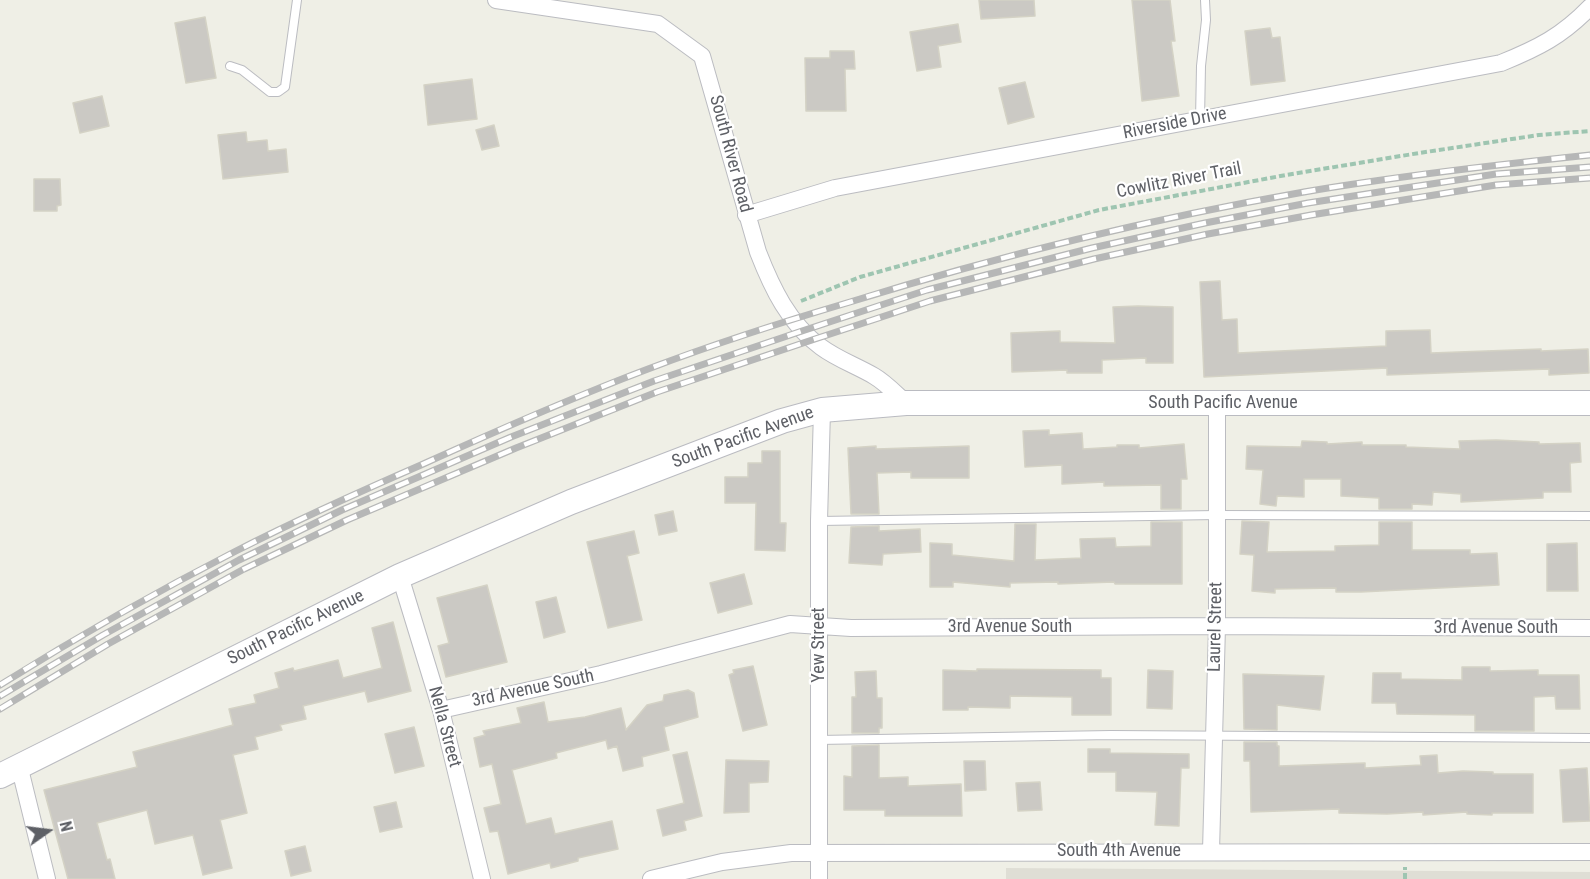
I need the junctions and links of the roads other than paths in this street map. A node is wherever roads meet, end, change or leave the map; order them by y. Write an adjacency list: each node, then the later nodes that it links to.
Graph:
1 (297, 0): 5 (lane)
2 (496, 0): 7 (street, South River Road)
3 (1205, 0): 6 (lane)
4 (1590, 7): 6 (street, Riverside Drive)
5 (230, 66)
6 (1200, 120): 7 (street, Riverside Drive)
7 (746, 215): 9 (street, South River Road)
8 (1590, 402): 10 (street, South Pacific Avenue)
9 (906, 403): 10 (street, South Pacific Avenue); 11 (street, South Pacific Avenue)
10 (1217, 404): 12 (street, Laurel Street)
11 (822, 410): 14 (street, Yew Street); 15 (street, South Pacific Avenue)
12 (1217, 515): 13 (lane); 14 (lane); 17 (street, Laurel Street)
13 (1590, 516)
14 (819, 522): 16 (street, Yew Street)
15 (400, 576): 19 (street, Nella Street); 23 (street, South Pacific Avenue)
16 (819, 625): 17 (street, 3rd Avenue South); 19 (street, 3rd Avenue South); 22 (street, Yew Street)
17 (1217, 626): 18 (street, 3rd Avenue South); 20 (street, Laurel Street)
18 (1590, 628)
19 (441, 710): 28 (street, Nella Street)
20 (1214, 736): 21 (lane); 22 (lane); 24 (street, Laurel Street)
21 (1590, 738)
22 (818, 740): 26 (street, Yew Street)
23 (9, 770): 27 (street)
24 (1211, 851): 25 (street, South 4th Avenue); 26 (street, South 4th Avenue)
25 (1590, 852)
26 (819, 853): 29 (street, South 4th Avenue); 30 (street, Yew Street)
27 (47, 879)
28 (482, 879)
29 (651, 879)
30 (819, 879)

